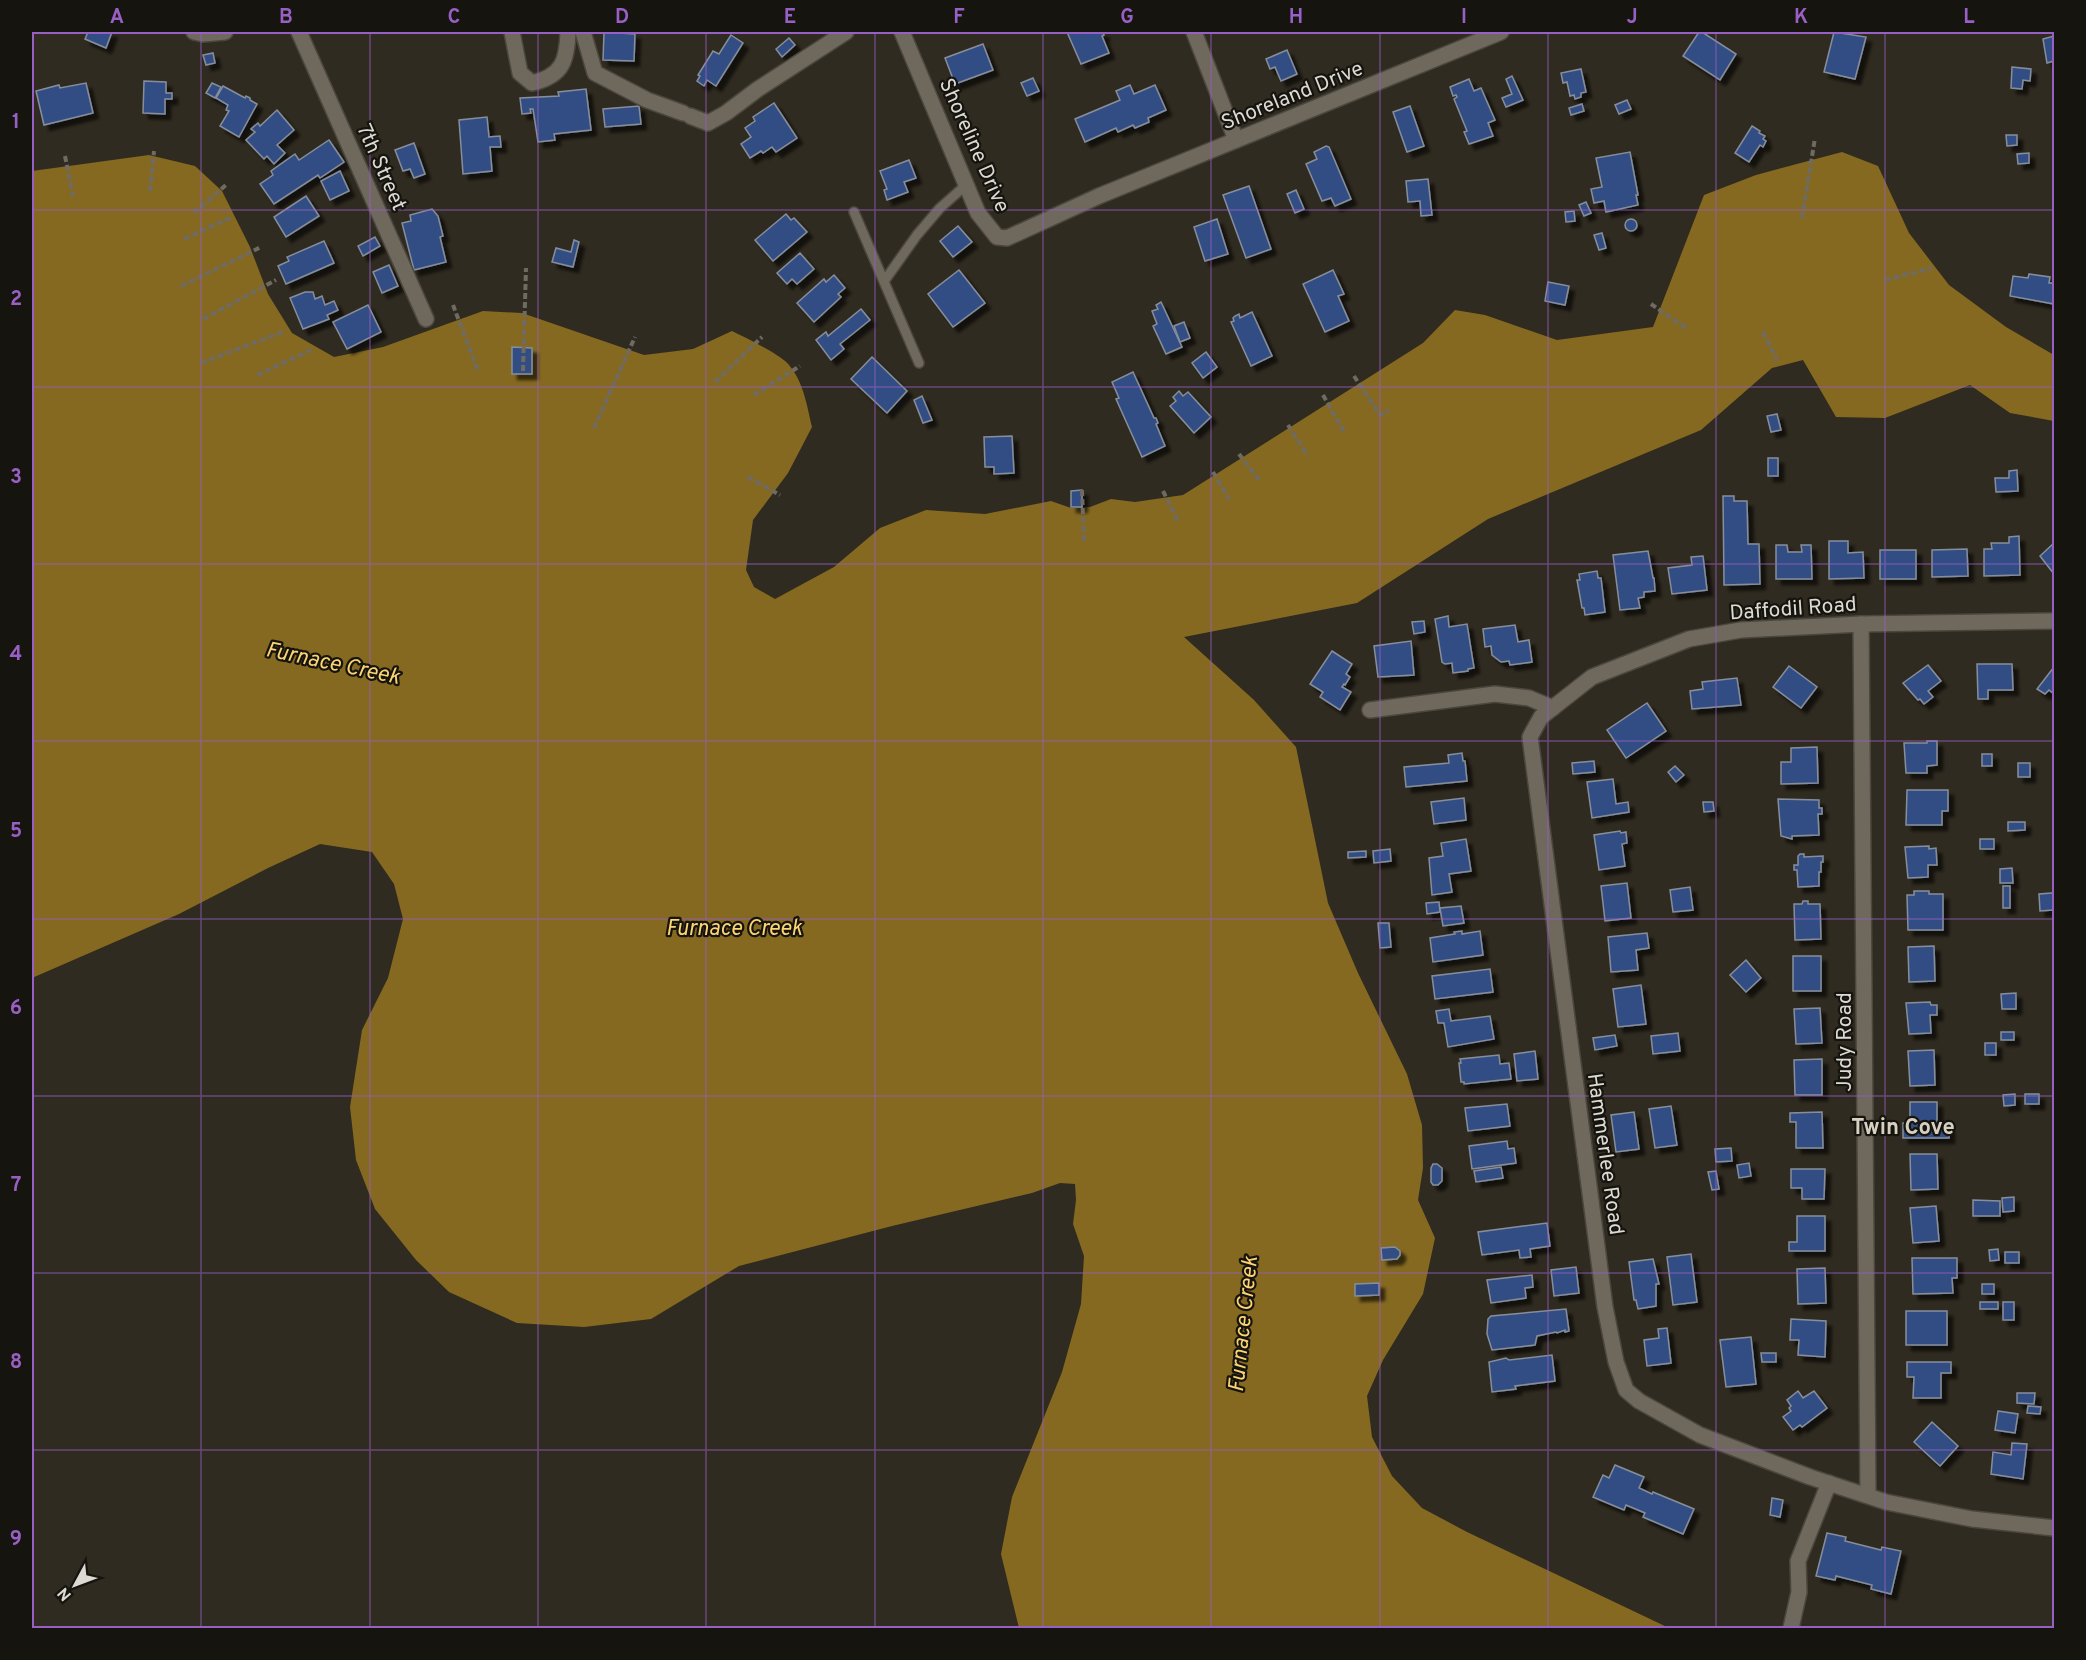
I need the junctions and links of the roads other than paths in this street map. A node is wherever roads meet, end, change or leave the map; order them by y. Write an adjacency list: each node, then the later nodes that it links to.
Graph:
1 (194, 32): 2 (street)
2 (225, 32)
3 (299, 32): 16 (street, 7th Street)
4 (512, 32): 5 (street)
5 (568, 32)
6 (583, 32): 7 (street)
7 (846, 32)
8 (902, 32): 12 (street, Shoreline Drive)
9 (1194, 32): 11 (street)
10 (1501, 32): 11 (street, Shoreland Drive)
11 (1236, 140): 13 (street, Shoreland Drive)
12 (966, 185): 13 (street, Shoreline Drive); 15 (lane)
13 (1099, 196)
14 (854, 212): 15 (lane)
15 (885, 280): 17 (lane)
16 (426, 319)
17 (919, 363)
18 (2055, 621): 19 (street, Daffodil Road)
19 (1861, 624): 20 (street, Daffodil Road); 23 (street, Judy Road)
20 (1553, 708): 21 (street); 22 (street, Hammerlee Road)
21 (1370, 710)
22 (1829, 1483): 23 (street, Hammerlee Road); 25 (street)
23 (1868, 1495): 24 (street, Hammerlee Road)
24 (2055, 1528)
25 (1791, 1629)

